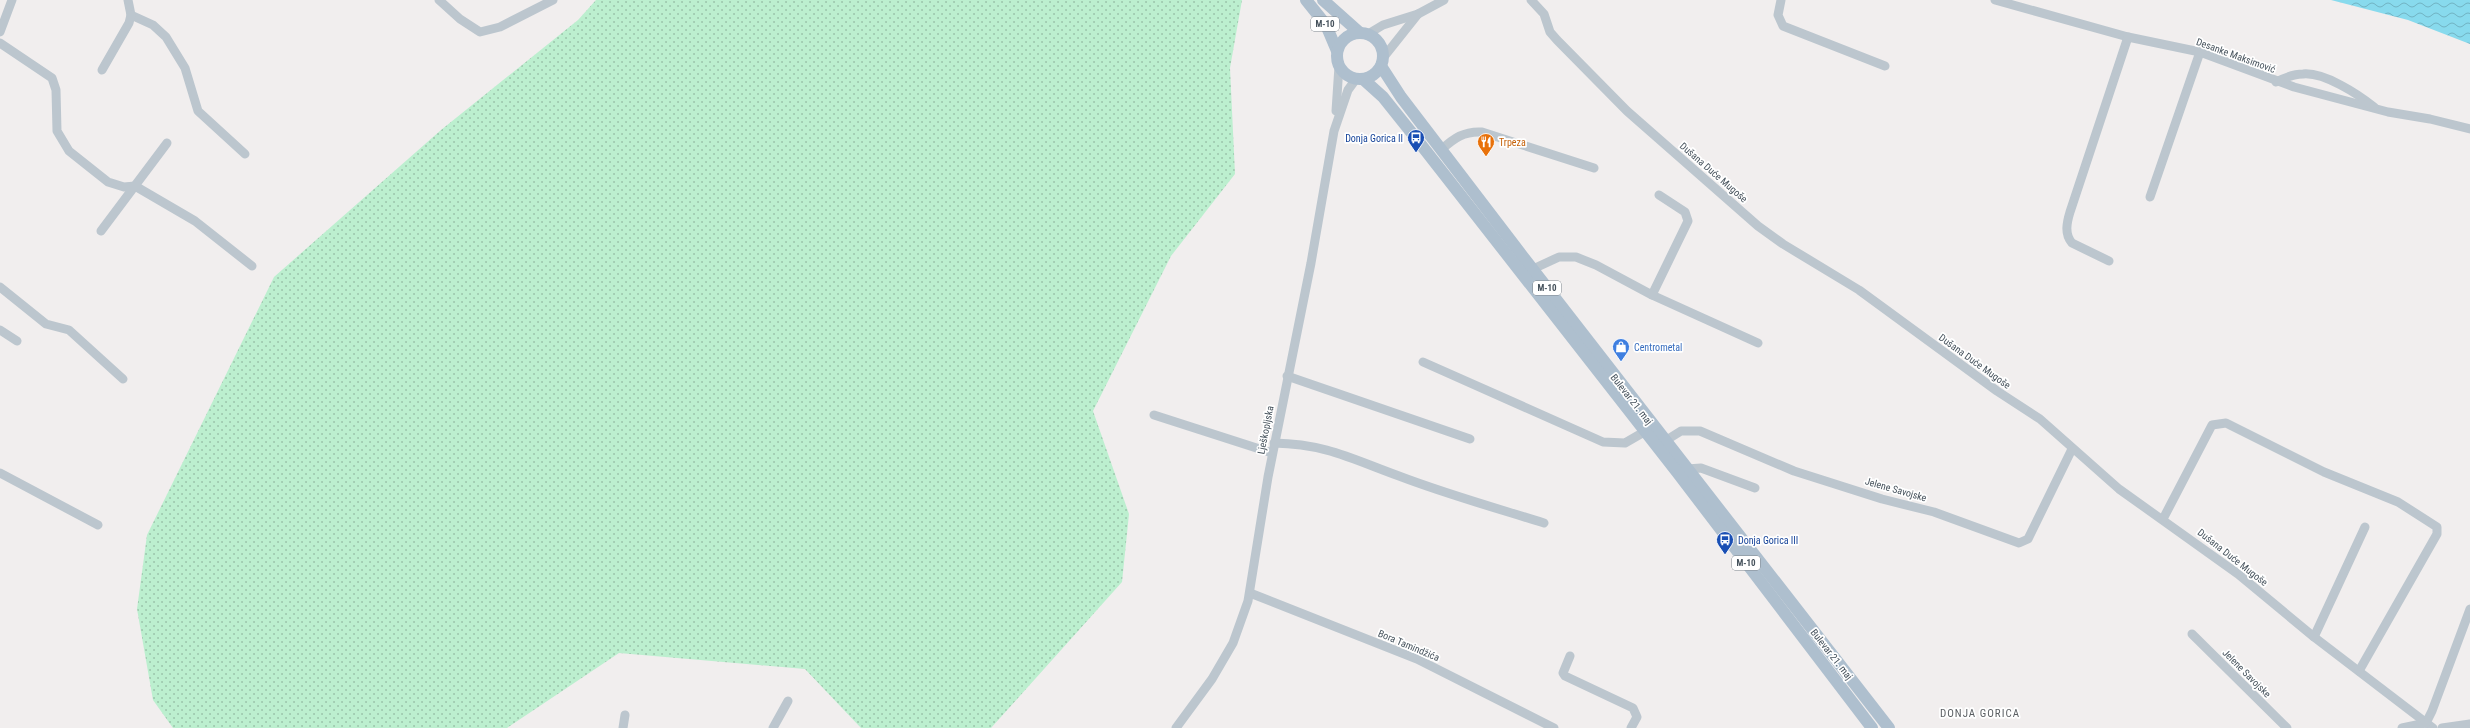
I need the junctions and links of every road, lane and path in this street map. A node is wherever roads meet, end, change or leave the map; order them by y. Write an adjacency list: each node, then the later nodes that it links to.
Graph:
1 (12, 0): 13 (street)
2 (128, 0): 12 (street)
3 (440, 0): 4 (street)
4 (553, 0)
5 (1306, 0): 17 (main road, M-10)
6 (1323, 0): 14 (main road, Bulevar 21. maj / M-10)
7 (1444, 0): 11 (street)
8 (1531, 0): 52 (street, Dušana Duće Mugoše)
9 (1781, 0): 21 (street)
10 (1995, 0): 15 (street, Desanke Maksimović)
11 (1418, 14): 14 (street); 19 (street)
12 (131, 15): 22 (street); 30 (street)
13 (0, 32)
14 (1364, 33): 17 (main road, M-10); 19 (main road, Bulevar 21. maj / M-10)
15 (2128, 37): 18 (street, Desanke Maksimović); 36 (street)
16 (0, 44): 32 (street)
17 (1337, 51): 20 (main road, M-10)
18 (2200, 52): 24 (street, Desanke Maksimović); 34 (street)
19 (1382, 62): 23 (main road); 29 (main road, Bulevar 21. maj / M-10)
20 (1339, 66): 23 (main road, Bulevar 21. maj / M-10); 26 (street, Lješkopljska)
21 (1885, 66)
22 (102, 70)
23 (1359, 79): 26 (street, Lješkopljska); 48 (main road, Bulevar 21. maj / M-10)
24 (2276, 82): 25 (street, Desanke Maksimović); 25 (street)
25 (2377, 109): 27 (street, Desanke Maksimović)
26 (1336, 119): 45 (street, Lješkopljska)
27 (2470, 130)
28 (167, 143): 32 (street)
29 (1441, 150): 31 (street); 38 (main road, Bulevar 21. maj / M-10)
30 (245, 154)
31 (1594, 168)
32 (134, 186): 35 (street); 37 (street)
33 (1659, 195): 40 (street)
34 (2150, 197)
35 (101, 231)
36 (2109, 262)
37 (252, 266)
38 (1533, 269): 40 (street); 50 (main road, Bulevar 21. maj / M-10)
39 (0, 287): 46 (street)
40 (1652, 295): 43 (street)
41 (0, 330): 42 (street)
42 (17, 341)
43 (1758, 343)
44 (1423, 362): 48 (street)
45 (1287, 376): 49 (street); 51 (street, Lješkopljska)
46 (123, 379)
47 (1154, 415): 53 (street)
48 (1644, 432): 76 (main road, Bulevar 21. maj / M-10)
49 (1470, 439)
50 (1665, 441): 52 (street, Jelene Savojske); 54 (main road, Bulevar 21. maj / M-10)
51 (1274, 443): 53 (street, Lješkopljska); 58 (street)
52 (2072, 449): 57 (street, Dušana Duće Mugoše)
53 (1272, 453): 61 (street, Lješkopljska)
54 (1687, 469): 56 (street); 77 (main road, Bulevar 21. maj / M-10)
55 (0, 472): 59 (street)
56 (1755, 488)
57 (2163, 519): 64 (street, Dušana Duće Mugoše); 66 (street)
58 (1544, 523)
59 (98, 525)
60 (2365, 527): 64 (street)
61 (1250, 593): 73 (street, Lješkopljska); 74 (street, Bora Tamindžića)
62 (2470, 609): 70 (street)
63 (2192, 634): 78 (street, Jelene Savojske)
64 (2314, 637): 66 (street, Dušana Duće Mugoše)
65 (1570, 656): 75 (street)
66 (2360, 671): 70 (street, Dušana Duće Mugoše)
67 (788, 701): 72 (street)
68 (625, 716): 71 (street)
69 (2470, 724): 80 (street)
70 (2429, 726): 79 (street)
71 (623, 728)
72 (773, 728)
73 (1176, 728)
74 (1554, 728)
75 (1631, 728)
76 (1872, 728)
77 (1889, 728)
78 (2287, 728)
79 (2402, 728)
80 (2442, 728)

